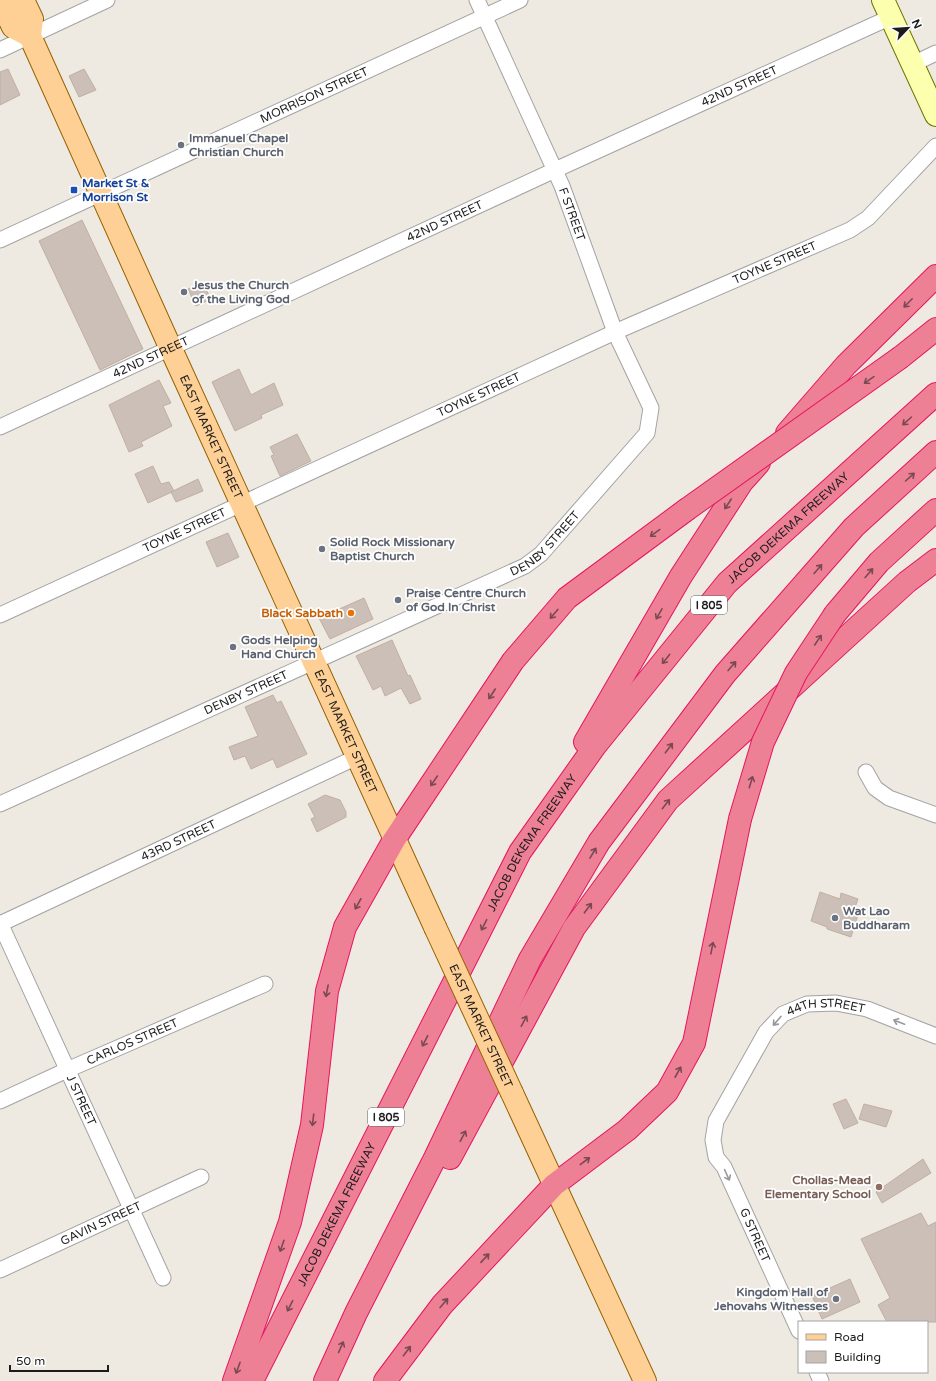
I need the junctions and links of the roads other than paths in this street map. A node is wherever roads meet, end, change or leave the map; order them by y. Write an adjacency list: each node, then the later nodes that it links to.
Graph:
1 (0, 0): 8 (main road)
2 (23, 0): 8 (main road, EAST MARKET STREET)
3 (107, 0): 8 (street)
4 (477, 0): 7 (street, F STREET)
5 (520, 0): 7 (street, MORRISON STREET)
6 (887, 9): 11 (street); 14 (street, 42ND STREET)
7 (484, 16): 14 (street, F STREET); 15 (street, MORRISON STREET)
8 (30, 36): 9 (street); 15 (main road, EAST MARKET STREET)
9 (0, 50)
10 (936, 53): 11 (street)
11 (912, 64): 12 (street)
12 (936, 115)
13 (936, 146): 19 (street, TOYNE STREET)
14 (555, 170): 19 (street, F STREET); 20 (street, 42ND STREET)
15 (100, 193): 16 (street, MORRISON STREET); 20 (main road, EAST MARKET STREET)
16 (0, 240)
17 (936, 276): 35 (highway, one-way to 35)
18 (936, 329): 34 (highway, one-way to 34, bridge)
19 (615, 332): 23 (street, F STREET); 25 (street, TOYNE STREET)
20 (171, 349): 22 (street, 42ND STREET); 25 (main road, EAST MARKET STREET)
21 (936, 394): 35 (highway, JACOB DEKEMA FREEWAY / I 805, one-way to 35)
22 (0, 427)
23 (647, 433): 29 (street, DENBY STREET)
24 (936, 452): 47 (highway, one-way to 24)
25 (242, 504): 28 (street, TOYNE STREET); 29 (main road, EAST MARKET STREET)
26 (936, 510): 43 (highway, one-way to 26, bridge)
27 (936, 560): 47 (highway, one-way to 27)
28 (0, 615)
29 (313, 661): 30 (main road, EAST MARKET STREET); 32 (street, DENBY STREET)
30 (357, 757): 34 (main road, EAST MARKET STREET); 36 (street, 43RD STREET)
31 (866, 772): 33 (street)
32 (0, 804)
33 (936, 815)
34 (394, 840): 43 (main road, EAST MARKET STREET, bridge); 49 (highway, one-way to 49)
35 (520, 852): 50 (highway, JACOB DEKEMA FREEWAY / I 805, one-way to 50)
36 (0, 924): 39 (street, J STREET)
37 (265, 984): 39 (street, CARLOS STREET)
38 (936, 1035): 41 (street, 44TH STREET, one-way to 41)
39 (67, 1070): 40 (street, CARLOS STREET); 44 (street, J STREET)
40 (0, 1101)
41 (713, 1140): 48 (street, G STREET, one-way to 48)
42 (201, 1177): 44 (street, GAVIN STREET)
43 (554, 1185): 52 (highway, one-way to 43); 53 (main road, EAST MARKET STREET)
44 (132, 1209): 45 (street, GAVIN STREET); 46 (street, J STREET)
45 (0, 1270)
46 (163, 1278)
47 (356, 1313): 51 (highway, one-way to 47)
48 (798, 1329)
49 (234, 1381)
50 (252, 1381)
51 (325, 1381)
52 (385, 1381)
53 (645, 1381)

